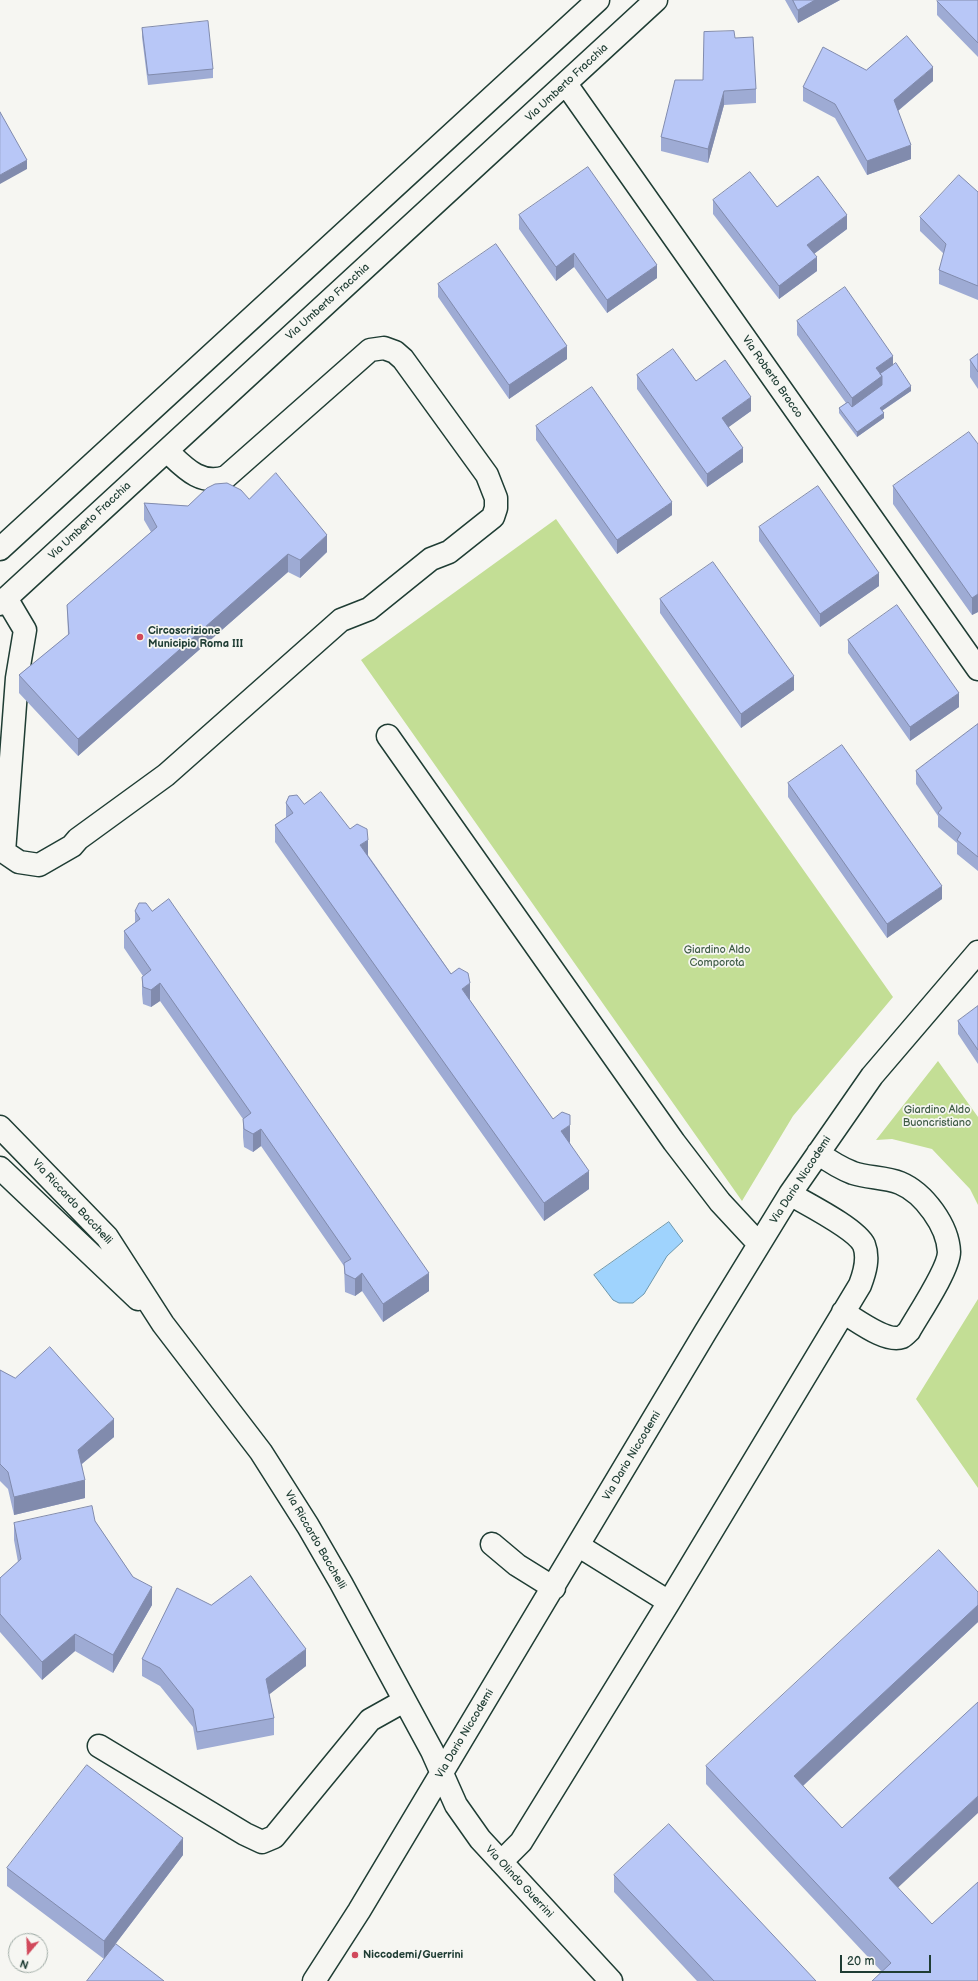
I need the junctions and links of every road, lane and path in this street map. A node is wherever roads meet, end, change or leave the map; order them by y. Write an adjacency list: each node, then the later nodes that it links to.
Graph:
1 (598, 0): 5 (street)
2 (656, 0): 3 (street, Via Umberto Fracchia)
3 (566, 84): 4 (street, Via Umberto Fracchia); 7 (street, Via Roberto Bracco)
4 (167, 451): 6 (street, Via Umberto Fracchia); 6 (street)
5 (0, 549)
6 (3, 601)
7 (978, 669)
8 (388, 736): 14 (street)
9 (978, 952): 11 (street, Via Dario Niccodemi)
10 (0, 1127): 16 (street, Via Riccardo Bacchelli)
11 (818, 1153): 13 (street, Via Dario Niccodemi); 15 (street)
12 (0, 1168): 16 (street, Via Riccardo Bacchelli)
13 (790, 1194): 14 (street, Via Dario Niccodemi); 15 (street)
14 (759, 1244): 18 (street, Via Dario Niccodemi)
15 (844, 1312): 20 (street)
16 (164, 1324): 21 (street, Via Riccardo Bacchelli)
17 (492, 1544): 19 (street)
18 (579, 1546): 19 (street, Via Dario Niccodemi); 20 (street)
19 (554, 1588): 23 (street, Via Dario Niccodemi)
20 (670, 1602): 24 (street)
21 (404, 1701): 22 (street); 23 (street, Via Riccardo Bacchelli)
22 (99, 1746)
23 (442, 1773): 24 (street, Via Olindo Guerrini); 25 (street, Via Dario Niccodemi)
24 (502, 1862): 26 (street, Via Olindo Guerrini)
25 (314, 1981)
26 (611, 1981)

